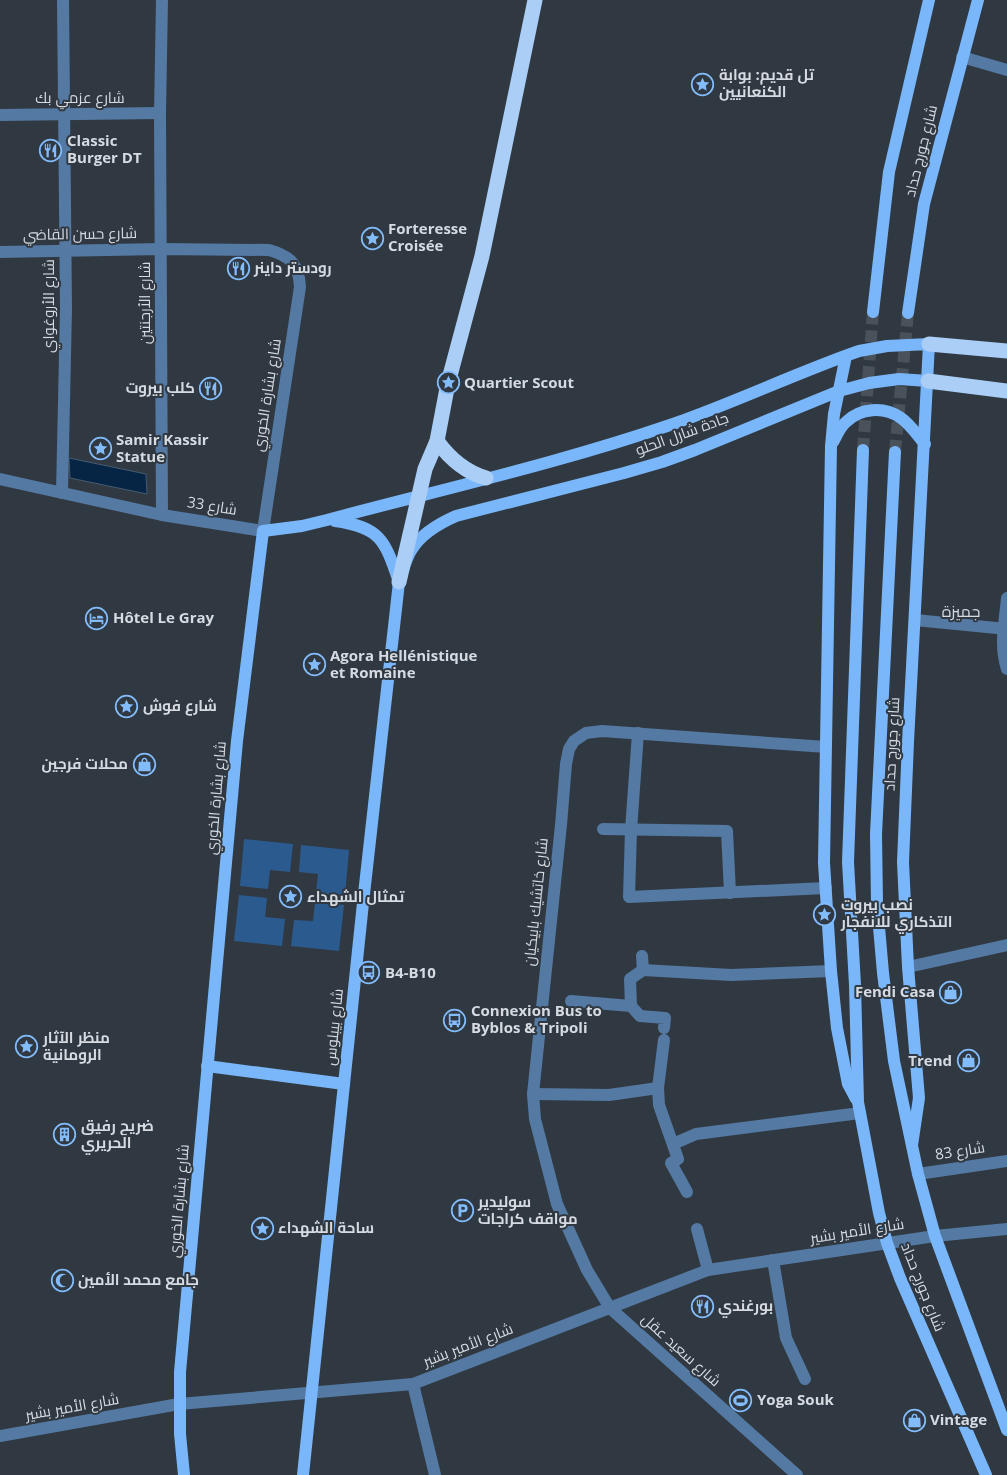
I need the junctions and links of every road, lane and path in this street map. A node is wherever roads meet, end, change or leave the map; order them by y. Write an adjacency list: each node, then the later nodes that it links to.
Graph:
1 (63, 0): 9 (street, شارع الأروغواي)
2 (162, 0): 8 (street, شارع الأرجنتين)
3 (535, 0): 22 (highway)
4 (929, 0): 14 (main road, شارع جورج حداد)
5 (978, 0): 6 (main road, شارع جورج حداد)
6 (962, 57): 7 (street); 15 (main road, شارع جورج حداد)
7 (1007, 70)
8 (160, 113): 9 (street, شارع عزمي بك); 11 (street, شارع الأرجنتين)
9 (64, 114): 10 (street, شارع عزمي بك); 12 (street, شارع الأروغواي)
10 (0, 115)
11 (161, 249): 12 (street, شارع حسن القاضي); 31 (street, شارع الأرجنتين); 33 (street, شارع بشارة الخوري)
12 (66, 250): 13 (street, شارع حسن القاضي); 29 (street, شارع الأروغواي)
13 (0, 252)
14 (873, 312)
15 (908, 313)
16 (930, 344): 17 (highway, جادة شارل الحلو); 18 (main road, جادة شارل الحلو); 19 (main road, شارع جورج حداد)
17 (1007, 351)
18 (846, 356): 20 (main road, شارع جورج حداد); 27 (main road, جادة شارل الحلو)
19 (928, 381): 20 (main road, جادة شارل الحلو); 21 (highway, جادة شارل الحلو); 23 (main road, شارع جورج حداد)
20 (839, 391): 24 (main road, شارع جورج حداد); 34 (main road, جادة شارل الحلو)
21 (1007, 391)
22 (436, 441): 27 (highway); 30 (highway)
23 (925, 444): 24 (main road); 36 (main road, شارع جورج حداد)
24 (831, 446): 40 (main road, شارع جورج حداد)
25 (863, 450): 56 (main road, شارع جورج حداد)
26 (895, 452): 58 (main road, شارع جورج حداد)
27 (486, 478): 30 (main road, جادة شارل الحلو)
28 (0, 480): 29 (street, شارع 33)
29 (62, 493): 31 (street, شارع 33)
30 (418, 496): 32 (main road, شارع 33); 34 (highway)
31 (162, 515): 33 (street, شارع 33)
32 (327, 520): 33 (main road, شارع 33); 34 (main road)
33 (263, 531): 52 (main road, شارع بشارة الخوري)
34 (399, 582): 53 (main road, شارع بيبلوس)
35 (1007, 598): 37 (street)
36 (915, 620): 37 (street); 47 (main road, شارع جورج حداد)
37 (1005, 629): 38 (street)
38 (1007, 668)
39 (638, 733): 40 (street, شارع خاتشيك بابيكيان); 42 (street); 55 (street, شارع خاتشيك بابيكيان)
40 (826, 747): 43 (main road, شارع جورج حداد)
41 (603, 829): 42 (street)
42 (631, 830): 44 (street); 44 (street)
43 (826, 888): 44 (street); 49 (main road, شارع جورج حداد)
44 (730, 893)
45 (1007, 945): 47 (street)
46 (642, 956): 48 (street)
47 (908, 968): 58 (main road, شارع جورج حداد)
48 (643, 970): 49 (street); 51 (street)
49 (831, 971): 56 (main road, شارع جورج حداد)
50 (571, 1001): 51 (street)
51 (631, 1006): 54 (street)
52 (208, 1066): 53 (main road); 73 (main road, شارع بشارة الخوري)
53 (344, 1084): 71 (main road, شارع بيبلوس)
54 (658, 1088): 55 (street); 57 (street)
55 (532, 1094): 68 (street, شارع خاتشيك بابيكيان)
56 (859, 1108): 57 (street); 65 (main road, شارع جورج حداد)
57 (673, 1144): 61 (street)
58 (912, 1144): 60 (main road, شارع جورج حداد)
59 (1007, 1161): 60 (street, شارع 83)
60 (918, 1174): 64 (main road, شارع جورج حداد)
61 (687, 1192)
62 (698, 1229): 67 (street)
63 (1007, 1229): 64 (street, شارع الأمير بشير)
64 (935, 1236): 65 (street, شارع الأمير بشير); 72 (main road, شارع جورج حداد)
65 (887, 1243): 66 (street, شارع الأمير بشير); 76 (main road, شارع جورج حداد)
66 (773, 1260): 67 (street, شارع الأمير بشير); 69 (street)
67 (708, 1270): 68 (street, شارع الأمير بشير)
68 (610, 1308): 70 (street, شارع الأمير بشير); 80 (street, شارع سعيد عقل)
69 (805, 1379)
70 (413, 1384): 71 (street, شارع الأمير بشير); 79 (street)
71 (311, 1392): 73 (street, شارع الأمير بشير); 78 (main road, شارع بيبلوس)
72 (1001, 1401): 74 (main road, شارع جورج حداد)
73 (179, 1404): 75 (street, شارع الأمير بشير); 77 (main road, شارع بشارة الخوري)
74 (1007, 1430)
75 (0, 1436)
76 (983, 1473)
77 (184, 1475)
78 (303, 1475)
79 (435, 1475)
80 (797, 1475)

